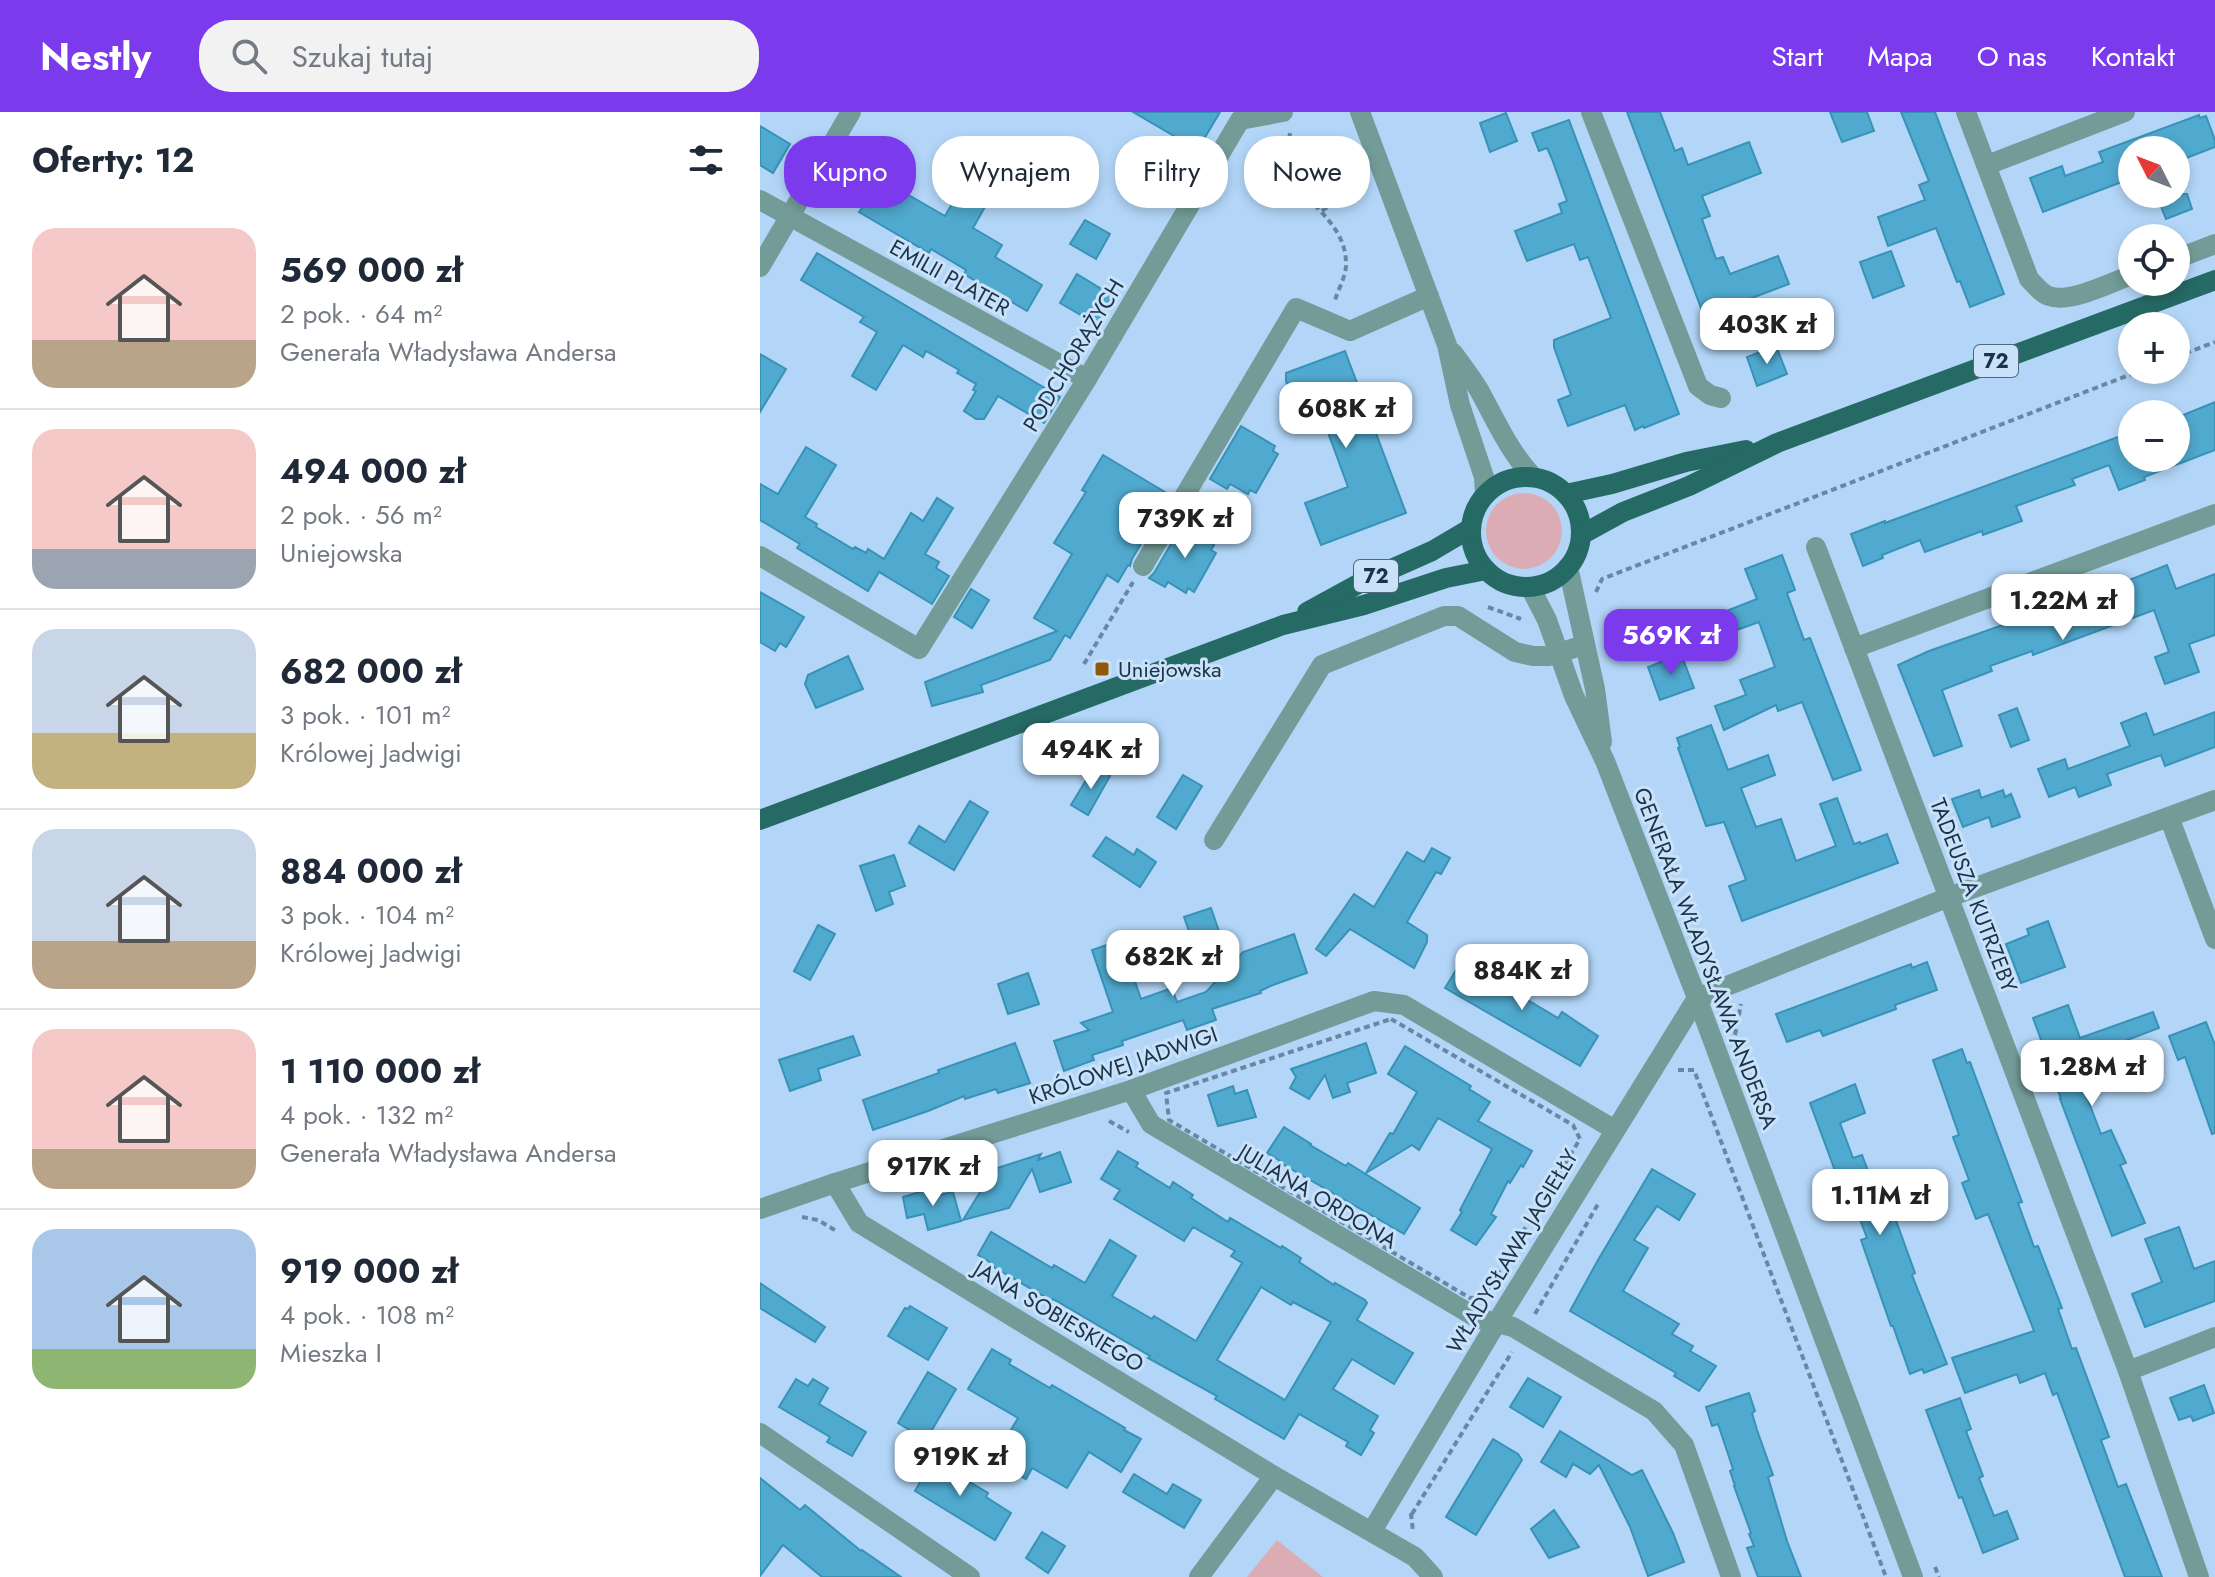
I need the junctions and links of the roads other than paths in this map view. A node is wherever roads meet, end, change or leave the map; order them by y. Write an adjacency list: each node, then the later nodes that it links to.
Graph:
1 (851, 112): 10 (street)
2 (1360, 112): 16 (street)
3 (1591, 112): 19 (street)
4 (1966, 112): 8 (street)
5 (2125, 112): 8 (street)
6 (1239, 116): 7 (street, PODCHORĄŻYCH); 18 (street, PODCHORĄŻYCH)
7 (1288, 117)
8 (1987, 165): 14 (street)
9 (760, 200): 10 (street, EMILII PLATER)
10 (790, 217): 13 (street); 18 (street, EMILII PLATER)
11 (2215, 244): 12 (street)
12 (2190, 254)
13 (760, 267)
14 (2118, 280)
15 (2215, 280): 20 (main road, 72)
16 (1429, 296): 17 (street); 29 (street)
17 (1447, 345): 21 (street); 23 (street)
18 (1087, 379): 28 (street, PODCHORĄŻYCH)
19 (1721, 398)
20 (1777, 443): 22 (main road, 72); 26 (main road, 72)
21 (1533, 477): 22 (main road); 23 (main road)
22 (1566, 494): 26 (main road)
23 (1485, 495): 25 (main road)
24 (2215, 514): 35 (street)
25 (1471, 528): 31 (main road); 33 (main road, 72)
26 (1581, 535): 30 (main road)
27 (1816, 547): 35 (street, TADEUSZA KUTRZEBY)
28 (760, 556)
29 (1143, 566)
30 (1568, 567): 32 (main road); 34 (street, GENERAŁA WŁADYSŁAWA ANDERSA)
31 (1486, 570): 32 (main road); 33 (main road, 72)
32 (1530, 587): 36 (street, GENERAŁA WŁADYSŁAWA ANDERSA)
33 (1283, 625): 40 (main road, 72)
34 (1584, 645): 36 (street); 37 (street, GENERAŁA WŁADYSŁAWA ANDERSA)
35 (1854, 648): 42 (street, TADEUSZA KUTRZEBY)
36 (1559, 652): 37 (street, GENERAŁA WŁADYSŁAWA ANDERSA); 41 (street)
37 (1605, 761): 44 (street, GENERAŁA WŁADYSŁAWA ANDERSA)
38 (2215, 800): 39 (street)
39 (2169, 817): 42 (street); 43 (street)
40 (760, 820)
41 (1214, 840)
42 (1949, 897): 44 (street); 51 (street, TADEUSZA KUTRZEBY)
43 (2215, 939)
44 (1697, 998): 46 (street, WŁADYSŁAWA JAGIEŁŁY); 59 (street, GENERAŁA WŁADYSŁAWA ANDERSA)
45 (1131, 1090): 46 (street, KRÓLOWEJ JADWIGI); 47 (street, KRÓLOWEJ JADWIGI); 49 (street, JULIANA ORDONA)
46 (1615, 1130): 49 (street, WŁADYSŁAWA JAGIEŁŁY)
47 (835, 1183): 48 (street, KRÓLOWEJ JADWIGI); 53 (street, JANA SOBIESKIEGO)
48 (760, 1209)
49 (1497, 1322): 54 (street, WŁADYSŁAWA JAGIEŁŁY); 58 (street, JULIANA ORDONA)
50 (2215, 1337): 51 (street)
51 (2128, 1371): 60 (street, TADEUSZA KUTRZEBY)
52 (760, 1433): 55 (street)
53 (1274, 1476): 54 (street, JANA SOBIESKIEGO); 56 (street)
54 (1372, 1531): 57 (street, JANA SOBIESKIEGO)
55 (970, 1577)
56 (1199, 1577)
57 (1433, 1577)
58 (1731, 1577)
59 (1913, 1577)
60 (2199, 1577)

